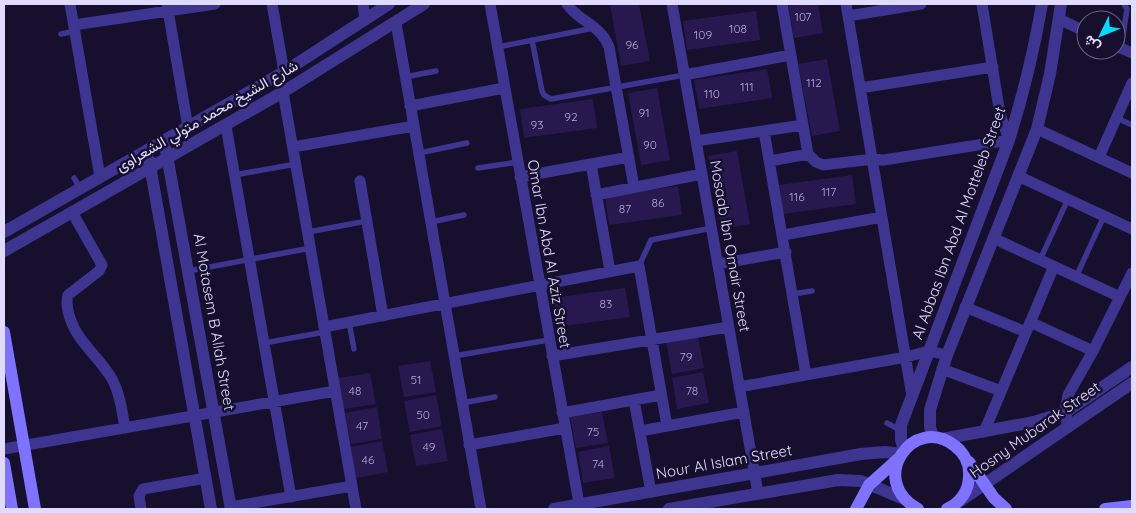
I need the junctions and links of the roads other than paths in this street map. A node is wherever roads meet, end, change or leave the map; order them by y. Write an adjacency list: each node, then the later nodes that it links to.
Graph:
1 (70, 4): 22 (street)
2 (215, 4): 16 (street)
3 (272, 4): 30 (street)
4 (363, 4): 19 (street)
5 (390, 4): 19 (street, شارع الشيخ محمد متولي الشعراوى)
6 (424, 4): 20 (street, شارع الشيخ محمد متولي الشعراوى)
7 (490, 4): 26 (street, Omar Ibn Abd Al Aziz Street)
8 (567, 4): 23 (street)
9 (672, 4): 31 (street, Mosaab Ibn Omair Street)
10 (782, 4): 27 (street)
11 (846, 4): 17 (street)
12 (921, 4): 17 (street)
13 (982, 4): 28 (street)
14 (1042, 4): 47 (street, Al Abbas Ibn Abd Al Motteleb Street)
15 (1061, 4): 18 (street)
16 (167, 7): 22 (street); 44 (street)
17 (848, 16): 36 (street)
18 (1058, 19): 21 (street); 45 (street)
19 (365, 20): 30 (street, شارع الشيخ محمد متولي الشعراوى)
20 (396, 22): 32 (street); 37 (street, شارع الشيخ محمد متولي الشعراوى)
21 (1076, 27)
22 (75, 28): 24 (lane); 69 (street)
23 (596, 28): 25 (lane); 35 (street)
24 (60, 34)
25 (532, 40): 26 (lane); 35 (lane)
26 (498, 47): 34 (street, Omar Ibn Abd Al Aziz Street)
27 (791, 55): 31 (street); 40 (street)
28 (993, 67): 36 (street); 47 (street)
29 (436, 71): 32 (lane)
30 (284, 72): 44 (street, شارع الشيخ محمد متولي الشعراوى)
31 (684, 75): 35 (lane); 49 (street, Mosaab Ibn Omair Street)
32 (405, 77): 38 (street)
33 (1132, 83): 39 (street)
34 (504, 88): 38 (street); 60 (street, Omar Ibn Abd Al Aziz Street)
35 (616, 88): 55 (street)
36 (860, 88): 58 (street)
37 (283, 92): 42 (street, شارع الشيخ محمد متولي الشعراوى); 51 (street)
38 (410, 106): 43 (street)
39 (1116, 118): 41 (lane); 56 (street)
40 (803, 125): 46 (street); 54 (street)
41 (1132, 125)
42 (226, 126): 57 (street, شارع الشيخ محمد متولي الشعراوى); 67 (street)
43 (414, 126): 51 (street); 53 (street)
44 (188, 128): 48 (street, شارع الشيخ محمد متولي الشعراوى)
45 (1037, 128): 56 (street); 68 (street)
46 (764, 131): 49 (street); 59 (street)
47 (1009, 140): 58 (street); 115 (street, Al Abbas Ibn Abd Al Motteleb Street)
48 (165, 141): 52 (street, شارع الشيخ محمد متولي الشعراوى); 57 (street, Al Motasem B Allah Street)
49 (696, 141): 66 (street, Mosaab Ibn Omair Street)
50 (467, 143): 53 (lane)
51 (293, 147): 61 (street)
52 (148, 150): 63 (street); 69 (street, شارع الشيخ محمد متولي الشعراوى)
53 (418, 153): 80 (street)
54 (808, 154): 58 (street); 59 (street)
55 (628, 157): 62 (street); 72 (street)
56 (1099, 157): 65 (street)
57 (168, 158): 63 (street, شارع الشيخ محمد متولي الشعراوى); 95 (street, Al Motasem B Allah Street)
58 (872, 160): 78 (street)
59 (770, 161): 85 (street)
60 (518, 162): 64 (lane); 70 (street, Omar Ibn Abd Al Aziz Street)
61 (296, 164): 67 (lane); 84 (street)
62 (591, 164): 70 (street); 73 (street)
63 (150, 168): 75 (street, شارع الشيخ محمد متولي الشعراوى); 138 (street)
64 (478, 168)
65 (1132, 172)
66 (702, 174): 72 (street); 81 (street, Mosaab Ibn Omair Street)
67 (234, 175): 90 (street)
68 (1018, 176): 74 (street); 86 (street)
69 (100, 177): 83 (street, شارع الشيخ محمد متولي الشعراوى)
70 (520, 177): 99 (street, Omar Ibn Abd Al Aziz Street)
71 (360, 181): 79 (street)
72 (634, 188): 73 (street)
73 (596, 195): 96 (street)
74 (1068, 199): 77 (street); 91 (lane)
75 (72, 212): 88 (street, شارع الشيخ محمد متولي الشعراوى); 141 (street)
76 (464, 215): 80 (lane)
77 (1104, 216): 82 (street); 98 (lane)
78 (882, 217): 85 (street); 120 (street)
79 (367, 221): 84 (lane); 105 (street)
80 (431, 222): 103 (street)
81 (712, 228): 92 (street, Mosaab Ibn Omair Street); 93 (lane)
82 (1132, 229)
83 (4, 232)
84 (308, 232): 87 (street)
85 (783, 235): 89 (street)
86 (993, 238): 91 (street); 104 (street)
87 (310, 248): 90 (lane); 109 (street)
88 (4, 251)
89 (786, 252): 92 (street); 101 (street)
90 (249, 260): 95 (lane); 113 (street)
91 (1040, 260): 94 (street)
92 (718, 264): 107 (street, Mosaab Ibn Omair Street)
93 (639, 266): 96 (street); 111 (street)
94 (1054, 266): 98 (street); 108 (street)
95 (188, 271): 134 (street, Al Motasem B Allah Street)
96 (610, 271): 99 (street)
97 (1132, 276): 102 (street)
98 (1076, 277): 102 (street)
99 (540, 285): 103 (street); 112 (street, Omar Ibn Abd Al Aziz Street)
100 (812, 291): 101 (lane)
101 (793, 294): 123 (street)
102 (1120, 297): 116 (street)
103 (445, 304): 105 (street); 118 (street)
104 (964, 307): 108 (street); 117 (street)
105 (384, 316): 106 (street)
106 (349, 322): 109 (street); 114 (lane)
107 (729, 327): 111 (street); 125 (street, Mosaab Ibn Omair Street)
108 (1028, 327): 116 (street); 126 (street)
109 (325, 330): 113 (lane); 127 (street)
110 (4, 332): 149 (main road)
111 (652, 339): 119 (street); 128 (street)
112 (549, 340): 118 (lane); 119 (street, Omar Ibn Abd Al Aziz Street)
113 (264, 344): 132 (street)
114 (354, 350)
115 (929, 351): 117 (street); 120 (street); 129 (street, Al Abbas Ibn Abd Al Motteleb Street)
116 (1094, 351): 136 (street)
117 (947, 355): 122 (street)
118 (454, 356): 133 (street)
119 (552, 356): 137 (street, Omar Ibn Abd Al Aziz Street)
120 (906, 357): 123 (street); 129 (street)
121 (1132, 367): 136 (street, Hosny Mubarak Street)
122 (942, 369): 126 (street); 147 (street)
123 (806, 375): 125 (street)
124 (1132, 383): 143 (street, Hosny Mubarak Street)
125 (740, 387): 135 (street, Mosaab Ibn Omair Street)
126 (1001, 390): 146 (street)
127 (335, 391): 132 (street); 158 (street)
128 (661, 395): 131 (street); 140 (street)
129 (912, 396): 144 (street, Al Abbas Ibn Abd Al Motteleb Street)
130 (494, 397): 133 (lane)
131 (634, 400): 137 (street); 145 (street)
132 (274, 402): 134 (street); 162 (street)
133 (462, 403): 148 (street)
134 (213, 412): 138 (street); 167 (street, Al Motasem B Allah Street)
135 (744, 412): 140 (street); 154 (street, Mosaab Ibn Omair Street)
136 (1066, 412): 143 (street); 146 (street, Hosny Mubarak Street)
137 (562, 413): 142 (street, Omar Ibn Abd Al Aziz Street)
138 (194, 416): 141 (street); 155 (street)
139 (887, 423): 144 (lane)
140 (667, 426): 145 (street)
141 (125, 428): 149 (street)
142 (565, 428): 148 (street); 165 (street, Omar Ibn Abd Al Aziz Street)
143 (1067, 428): 157 (street, Hosny Mubarak Street)
144 (900, 430): 151 (street)
145 (640, 431): 160 (street)
146 (984, 432): 147 (street, Hosny Mubarak Street)
147 (938, 438): 151 (main road); 152 (main road)
148 (469, 445): 174 (street)
149 (24, 446): 150 (street); 170 (main road)
150 (4, 449)
151 (901, 454): 154 (street, Nour Al Islam Street); 156 (main road); 163 (main road)
152 (963, 454): 157 (main road); 168 (main road)
153 (4, 463): 159 (main road)
154 (755, 473): 160 (street, Nour Al Islam Street); 161 (street, Mosaab Ibn Omair Street)
155 (206, 478): 171 (street); 172 (street)
156 (869, 485): 161 (street); 163 (street); 177 (main road)
157 (985, 485): 168 (street, Hosny Mubarak Street); 179 (main road)
158 (352, 486): 162 (street); 173 (street)
159 (6, 489): 169 (main road)
160 (651, 492): 165 (street, Nour Al Islam Street)
161 (758, 493): 166 (street)
162 (291, 497): 167 (street)
163 (904, 499): 178 (main road)
164 (1132, 506): 180 (main road)
165 (579, 507): 175 (street, Nour Al Islam Street)
166 (694, 507): 176 (street)
167 (230, 508)
168 (950, 508)
169 (12, 509)
170 (35, 509)
171 (141, 509)
172 (211, 509)
173 (356, 509)
174 (481, 509)
175 (554, 509)
176 (669, 509)
177 (856, 509)
178 (918, 509)
179 (1006, 509)
180 (1105, 509)

